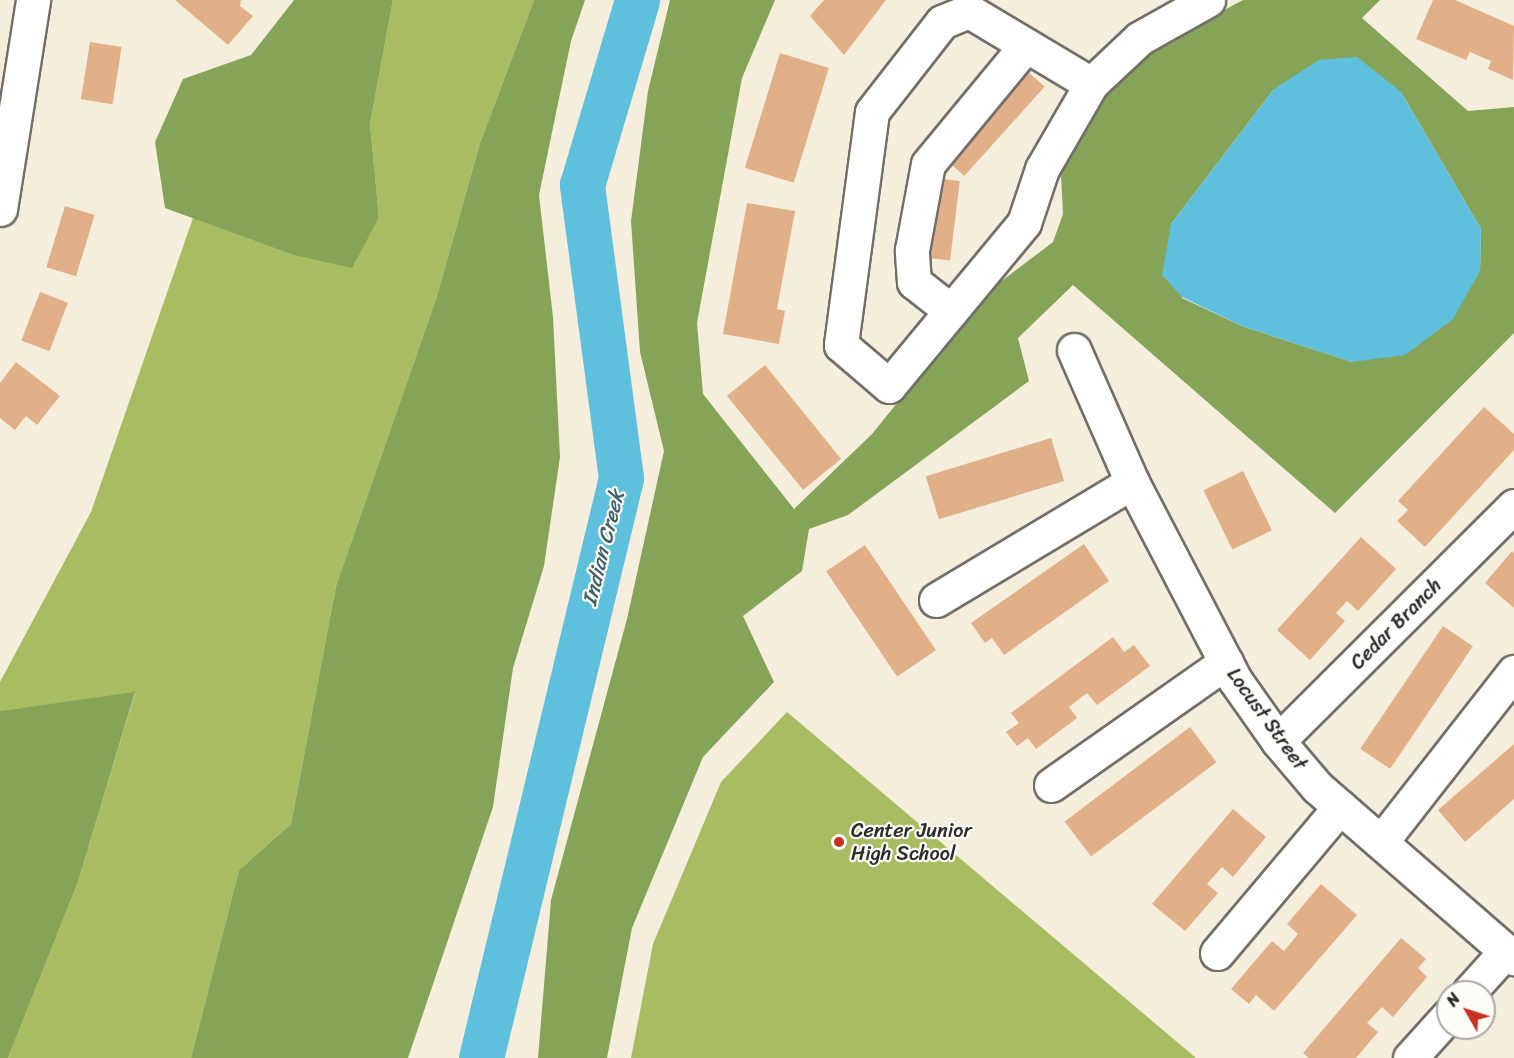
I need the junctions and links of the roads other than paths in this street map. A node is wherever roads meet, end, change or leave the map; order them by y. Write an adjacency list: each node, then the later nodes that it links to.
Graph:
1 (33, 0): 5 (street)
2 (1208, 0): 4 (street)
3 (1026, 45): 4 (street); 7 (street); 7 (street)
4 (1091, 84): 7 (street)
5 (10, 88): 6 (street)
6 (0, 209)
7 (951, 311)
8 (1074, 350): 9 (street, Locust Street)
9 (1132, 482): 11 (street); 12 (street, Locust Street)
10 (1514, 506): 14 (street, Cedar Branch)
11 (936, 600)
12 (1226, 662): 14 (street, Locust Street); 15 (street)
13 (1514, 672): 17 (street)
14 (1278, 741): 16 (street, Locust Street)
15 (1051, 785)
16 (1340, 807): 17 (street, Locust Street); 18 (street)
17 (1381, 843): 19 (street, Locust Street)
18 (1217, 953)
19 (1510, 955): 20 (street)
20 (1482, 980)
21 (1436, 1029): 22 (street)
22 (1410, 1058)

